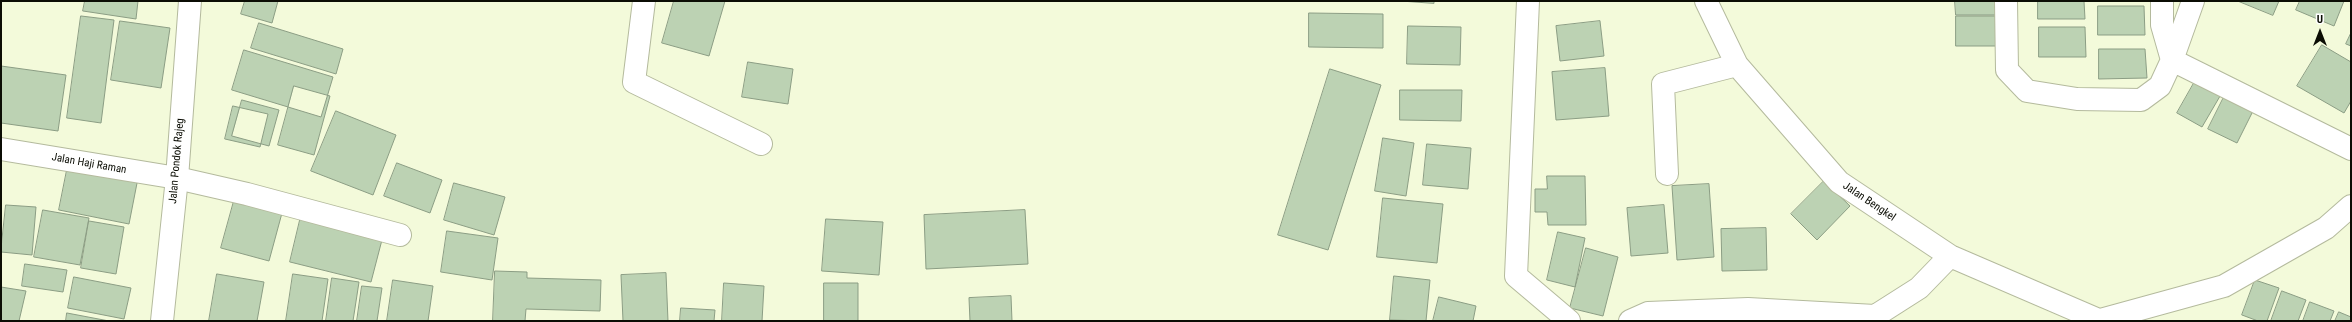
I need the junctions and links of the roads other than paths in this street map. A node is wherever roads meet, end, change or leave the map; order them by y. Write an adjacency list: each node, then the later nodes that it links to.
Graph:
1 (190, 1): 14 (street, Jalan Pondok Rajeg)
2 (644, 1): 10 (street)
3 (1528, 1): 19 (street)
4 (1706, 1): 9 (street, Jalan Bengkel)
5 (2006, 1): 8 (street)
6 (2162, 1): 8 (street)
7 (2194, 1): 8 (street)
8 (2172, 60): 12 (street)
9 (1737, 65): 13 (street); 17 (street, Jalan Bengkel)
10 (761, 144)
11 (1, 149): 14 (street, Jalan Haji Raman)
12 (2351, 149)
13 (1667, 174)
14 (177, 178): 16 (street, Jalan Haji Raman); 18 (street, Jalan Pondok Rajeg)
15 (2351, 206): 21 (street)
16 (400, 235)
17 (1950, 256): 20 (street); 21 (street, Jalan Bengkel)
18 (162, 321)
19 (1569, 321)
20 (1630, 321)
21 (2101, 321)

